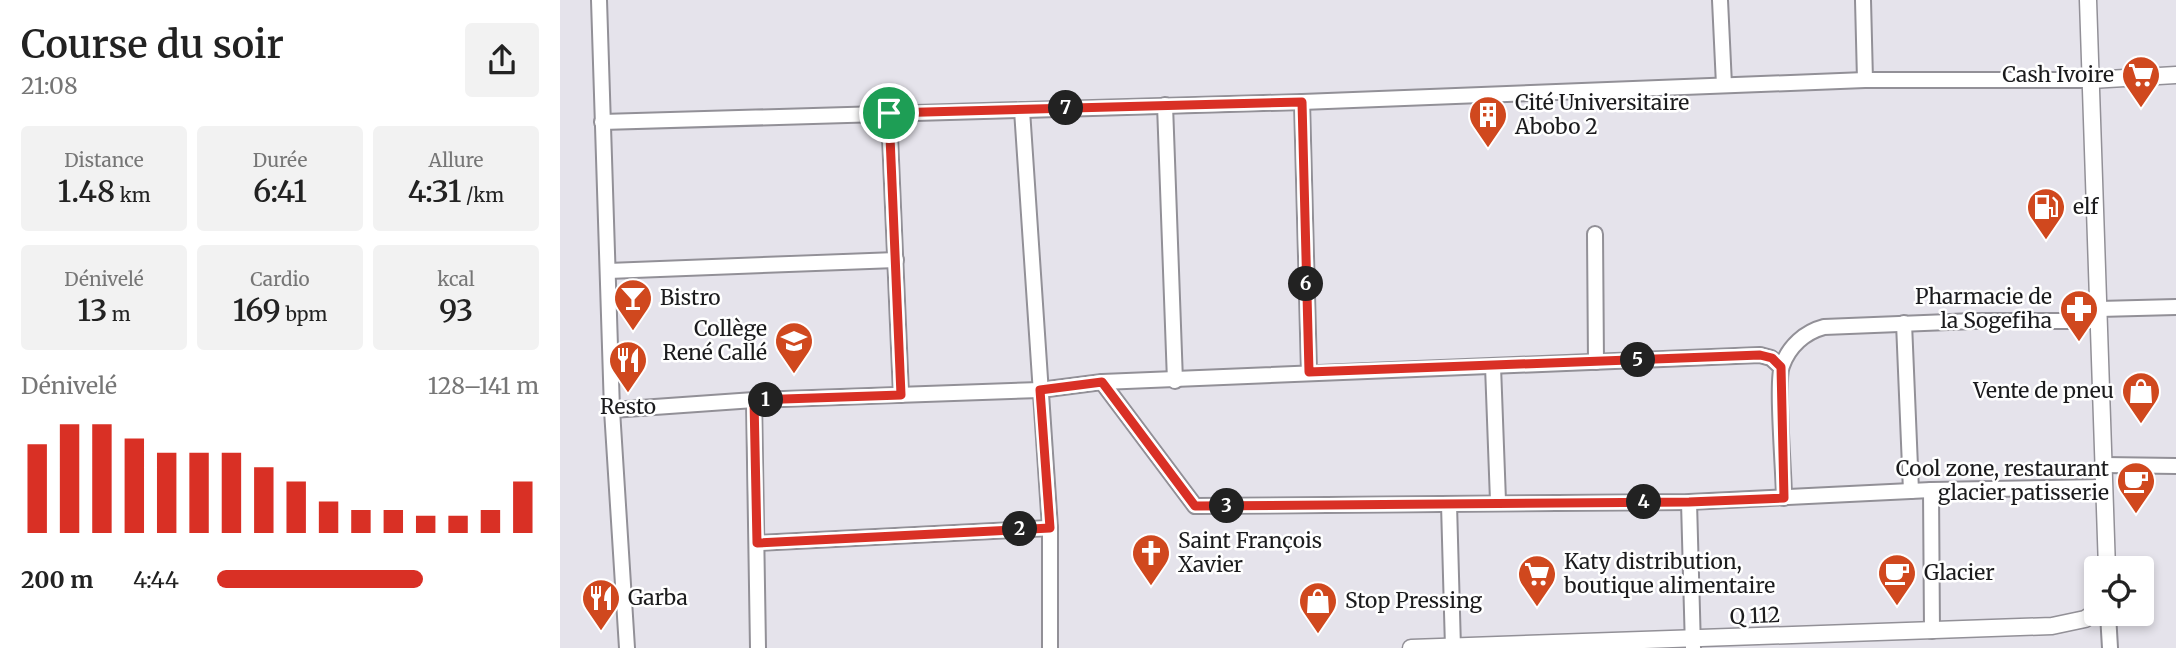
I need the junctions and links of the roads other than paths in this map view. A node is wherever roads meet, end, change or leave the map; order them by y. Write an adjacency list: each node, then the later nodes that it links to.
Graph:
1 (599, 0): 13 (street)
2 (1720, 0): 8 (street)
3 (1863, 0): 6 (street)
4 (2088, 0): 7 (street)
5 (2176, 75): 7 (street)
6 (1865, 80): 7 (street); 8 (street)
7 (2091, 80): 18 (street)
8 (1724, 85): 9 (street)
9 (1302, 102): 10 (street); 23 (street)
10 (1165, 105): 11 (street); 24 (street)
11 (1022, 110): 12 (street); 26 (street)
12 (889, 113): 13 (street); 15 (street)
13 (602, 122): 16 (street)
14 (1595, 234): 20 (street)
15 (896, 260): 16 (street); 27 (street)
16 (608, 271): 29 (street)
17 (2176, 307): 18 (street)
18 (2099, 315): 19 (street); 30 (street)
19 (1904, 323): 22 (street); 34 (street)
20 (1596, 362): 21 (street); 22 (street)
21 (1493, 366): 23 (street); 36 (street)
22 (1781, 367): 35 (street)
23 (1309, 372): 24 (street)
24 (1175, 381): 25 (street)
25 (1102, 382): 26 (street); 38 (street)
26 (1040, 390): 27 (street); 39 (street)
27 (901, 395): 28 (street)
28 (754, 400): 29 (street); 40 (street)
29 (612, 410): 48 (street)
30 (2104, 465): 31 (street); 32 (street)
31 (2176, 466)
32 (2104, 486): 33 (street); 41 (street)
33 (1930, 490): 34 (street); 44 (street)
34 (1911, 491): 35 (street)
35 (1784, 498): 37 (street)
36 (1498, 501): 37 (street); 38 (street)
37 (1689, 502): 45 (street)
38 (1450, 504): 47 (street)
39 (1050, 528): 40 (street); 50 (street)
40 (757, 543): 49 (street)
41 (2107, 556)
42 (2084, 618): 44 (street, Q 112)
43 (2109, 626): 52 (street)
44 (1932, 631): 45 (street, Q 112)
45 (1693, 644): 46 (street, Q 112)
46 (1536, 646): 47 (street, Q 112)
47 (1453, 647): 51 (street, Q 112)
48 (627, 648)
49 (758, 648)
50 (1049, 648)
51 (1412, 648)
52 (2110, 648)

